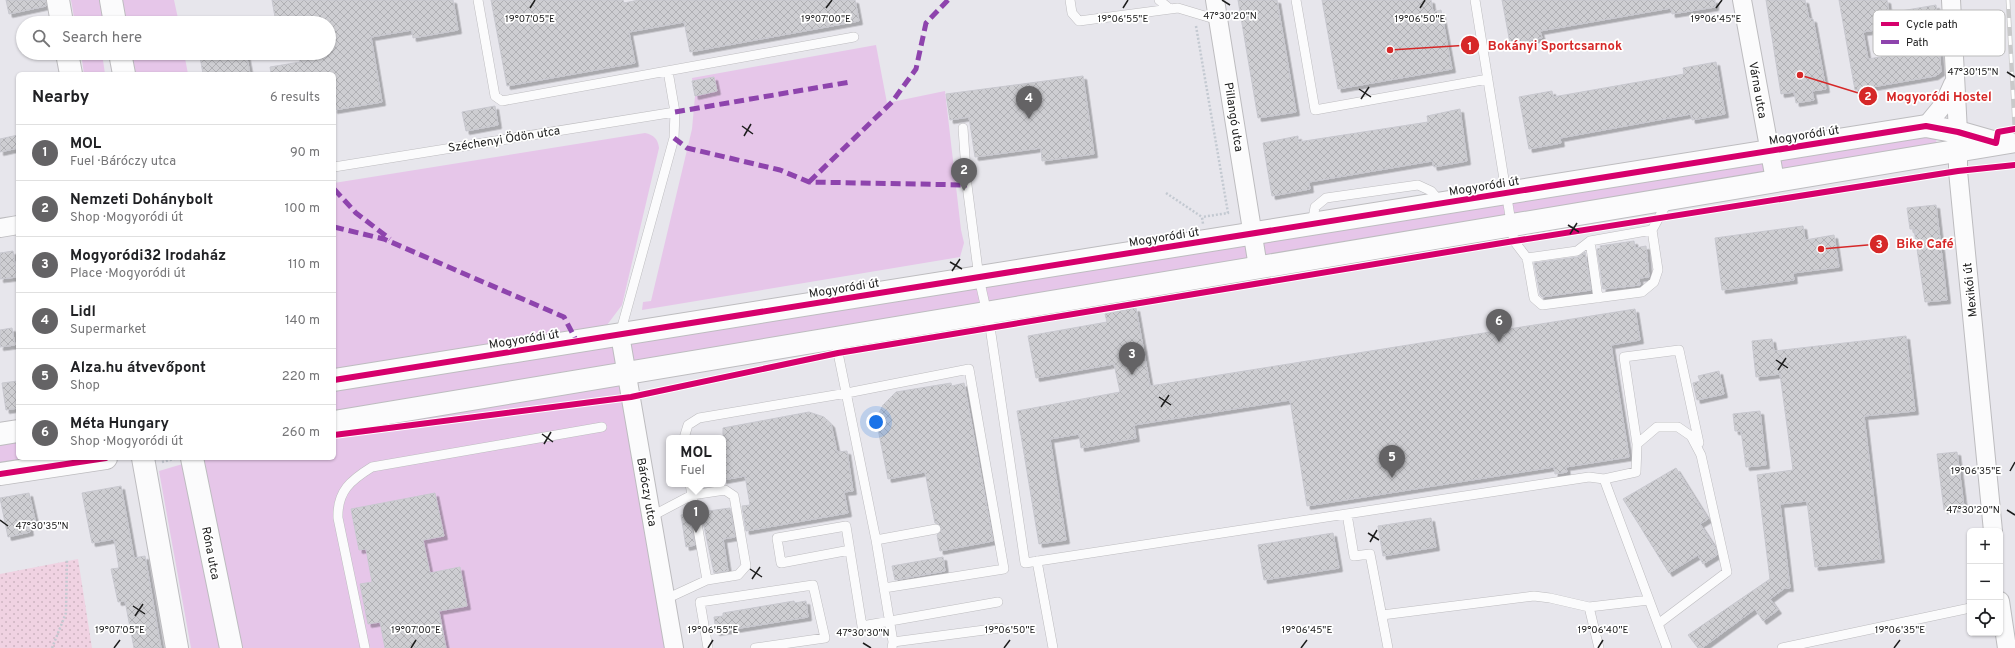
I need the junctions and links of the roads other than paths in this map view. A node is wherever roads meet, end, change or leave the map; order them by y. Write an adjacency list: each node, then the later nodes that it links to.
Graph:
1 (58, 0): 13 (street)
2 (111, 0): 14 (street)
3 (478, 0): 20 (lane)
4 (1070, 0): 11 (lane)
5 (1159, 0): 11 (lane)
6 (1215, 0): 15 (street, Pillangó utca)
7 (1296, 0): 23 (lane)
8 (1475, 0): 23 (lane)
9 (1742, 0): 31 (street, Várna utca)
10 (1951, 0): 12 (street, Mexikói út)
11 (1170, 9): 15 (lane)
12 (1951, 10)
13 (61, 16)
14 (114, 16)
15 (1218, 20): 40 (street, Pillangó utca)
16 (854, 37): 20 (lane)
17 (1953, 56): 24 (street, Mexikói út)
18 (68, 60): 21 (street)
19 (121, 60): 22 (street)
20 (668, 71): 26 (lane)
21 (71, 72)
22 (124, 72)
23 (1488, 79): 34 (lane)
24 (1954, 81): 25 (street, Mexikói út); 27 (street)
25 (1956, 105): 29 (street, Mexikói út); 30 (street)
26 (675, 112): 32 (lane, Széchenyi Ödön utca); 47 (lane)
27 (1926, 126): 29 (street, Mogyoródi út); 31 (street, Mogyoródi út)
28 (963, 128): 44 (lane)
29 (1958, 141): 30 (street, Mogyoródi út); 33 (street, Mogyoródi út); 68 (street, Mexikói út)
30 (2005, 142)
31 (1769, 151): 33 (street, Várna utca); 34 (street, Mogyoródi út)
32 (336, 167)
33 (1775, 180): 35 (street, Mogyoródi út)
34 (1507, 193): 36 (lane); 40 (street, Mogyoródi út)
35 (1670, 198): 36 (street, Mogyoródi út); 39 (lane)
36 (1510, 224): 42 (lane); 43 (street, Mogyoródi út)
37 (16, 225): 38 (street)
38 (0, 228)
39 (1652, 230): 41 (lane); 45 (lane)
40 (1254, 234): 43 (street); 44 (street, Mogyoródi út)
41 (1590, 241): 42 (lane); 45 (lane)
42 (1527, 258): 45 (lane)
43 (1258, 267): 46 (street, Mogyoródi út)
44 (979, 278): 46 (lane); 47 (street, Mogyoródi út)
45 (1598, 298)
46 (986, 312): 48 (street, Mogyoródi út); 72 (lane)
47 (620, 335): 49 (street, Báróczy utca); 50 (street, Mogyoródi út)
48 (835, 338): 49 (street, Mogyoródi út); 51 (lane)
49 (627, 373): 52 (street, Mogyoródi út); 67 (street, Báróczy utca)
50 (336, 380)
51 (847, 393): 56 (lane); 70 (lane); 74 (lane)
52 (336, 422)
53 (602, 428): 89 (lane)
54 (16, 431): 55 (street)
55 (0, 434)
56 (685, 435)
57 (1637, 444): 58 (lane); 58 (lane); 63 (lane)
58 (1701, 455): 83 (lane)
59 (93, 460): 62 (street)
60 (143, 460): 87 (street)
61 (192, 460): 88 (street, Róna utca)
62 (0, 474)
63 (1604, 479): 66 (lane); 76 (lane)
64 (691, 487): 65 (lane)
65 (692, 495): 67 (lane); 73 (lane); 73 (lane)
66 (1347, 514): 72 (lane); 80 (lane)
67 (652, 516): 75 (street, Báróczy utca)
68 (1993, 528)
69 (936, 529): 70 (lane)
70 (876, 540): 74 (lane)
71 (850, 550): 71 (lane); 81 (lane)
72 (1037, 561): 93 (lane)
73 (707, 580): 75 (lane)
74 (884, 588): 81 (lane)
75 (666, 599): 90 (street, Báróczy utca)
76 (1649, 600): 78 (lane); 83 (lane)
77 (998, 602): 81 (lane)
78 (1589, 607): 80 (lane); 95 (lane)
79 (1967, 609): 97 (lane)
80 (1382, 615): 94 (lane)
81 (889, 621): 85 (lane)
82 (2003, 621): 98 (street)
83 (1658, 624): 96 (lane)
84 (1000, 628): 85 (lane)
85 (892, 645)
86 (797, 646): 91 (lane); 92 (lane)
87 (177, 648)
88 (231, 648)
89 (365, 648)
90 (674, 648)
91 (708, 648)
92 (755, 648)
93 (1053, 648)
94 (1388, 648)
95 (1599, 648)
96 (1667, 648)
97 (1782, 648)
98 (2007, 648)

